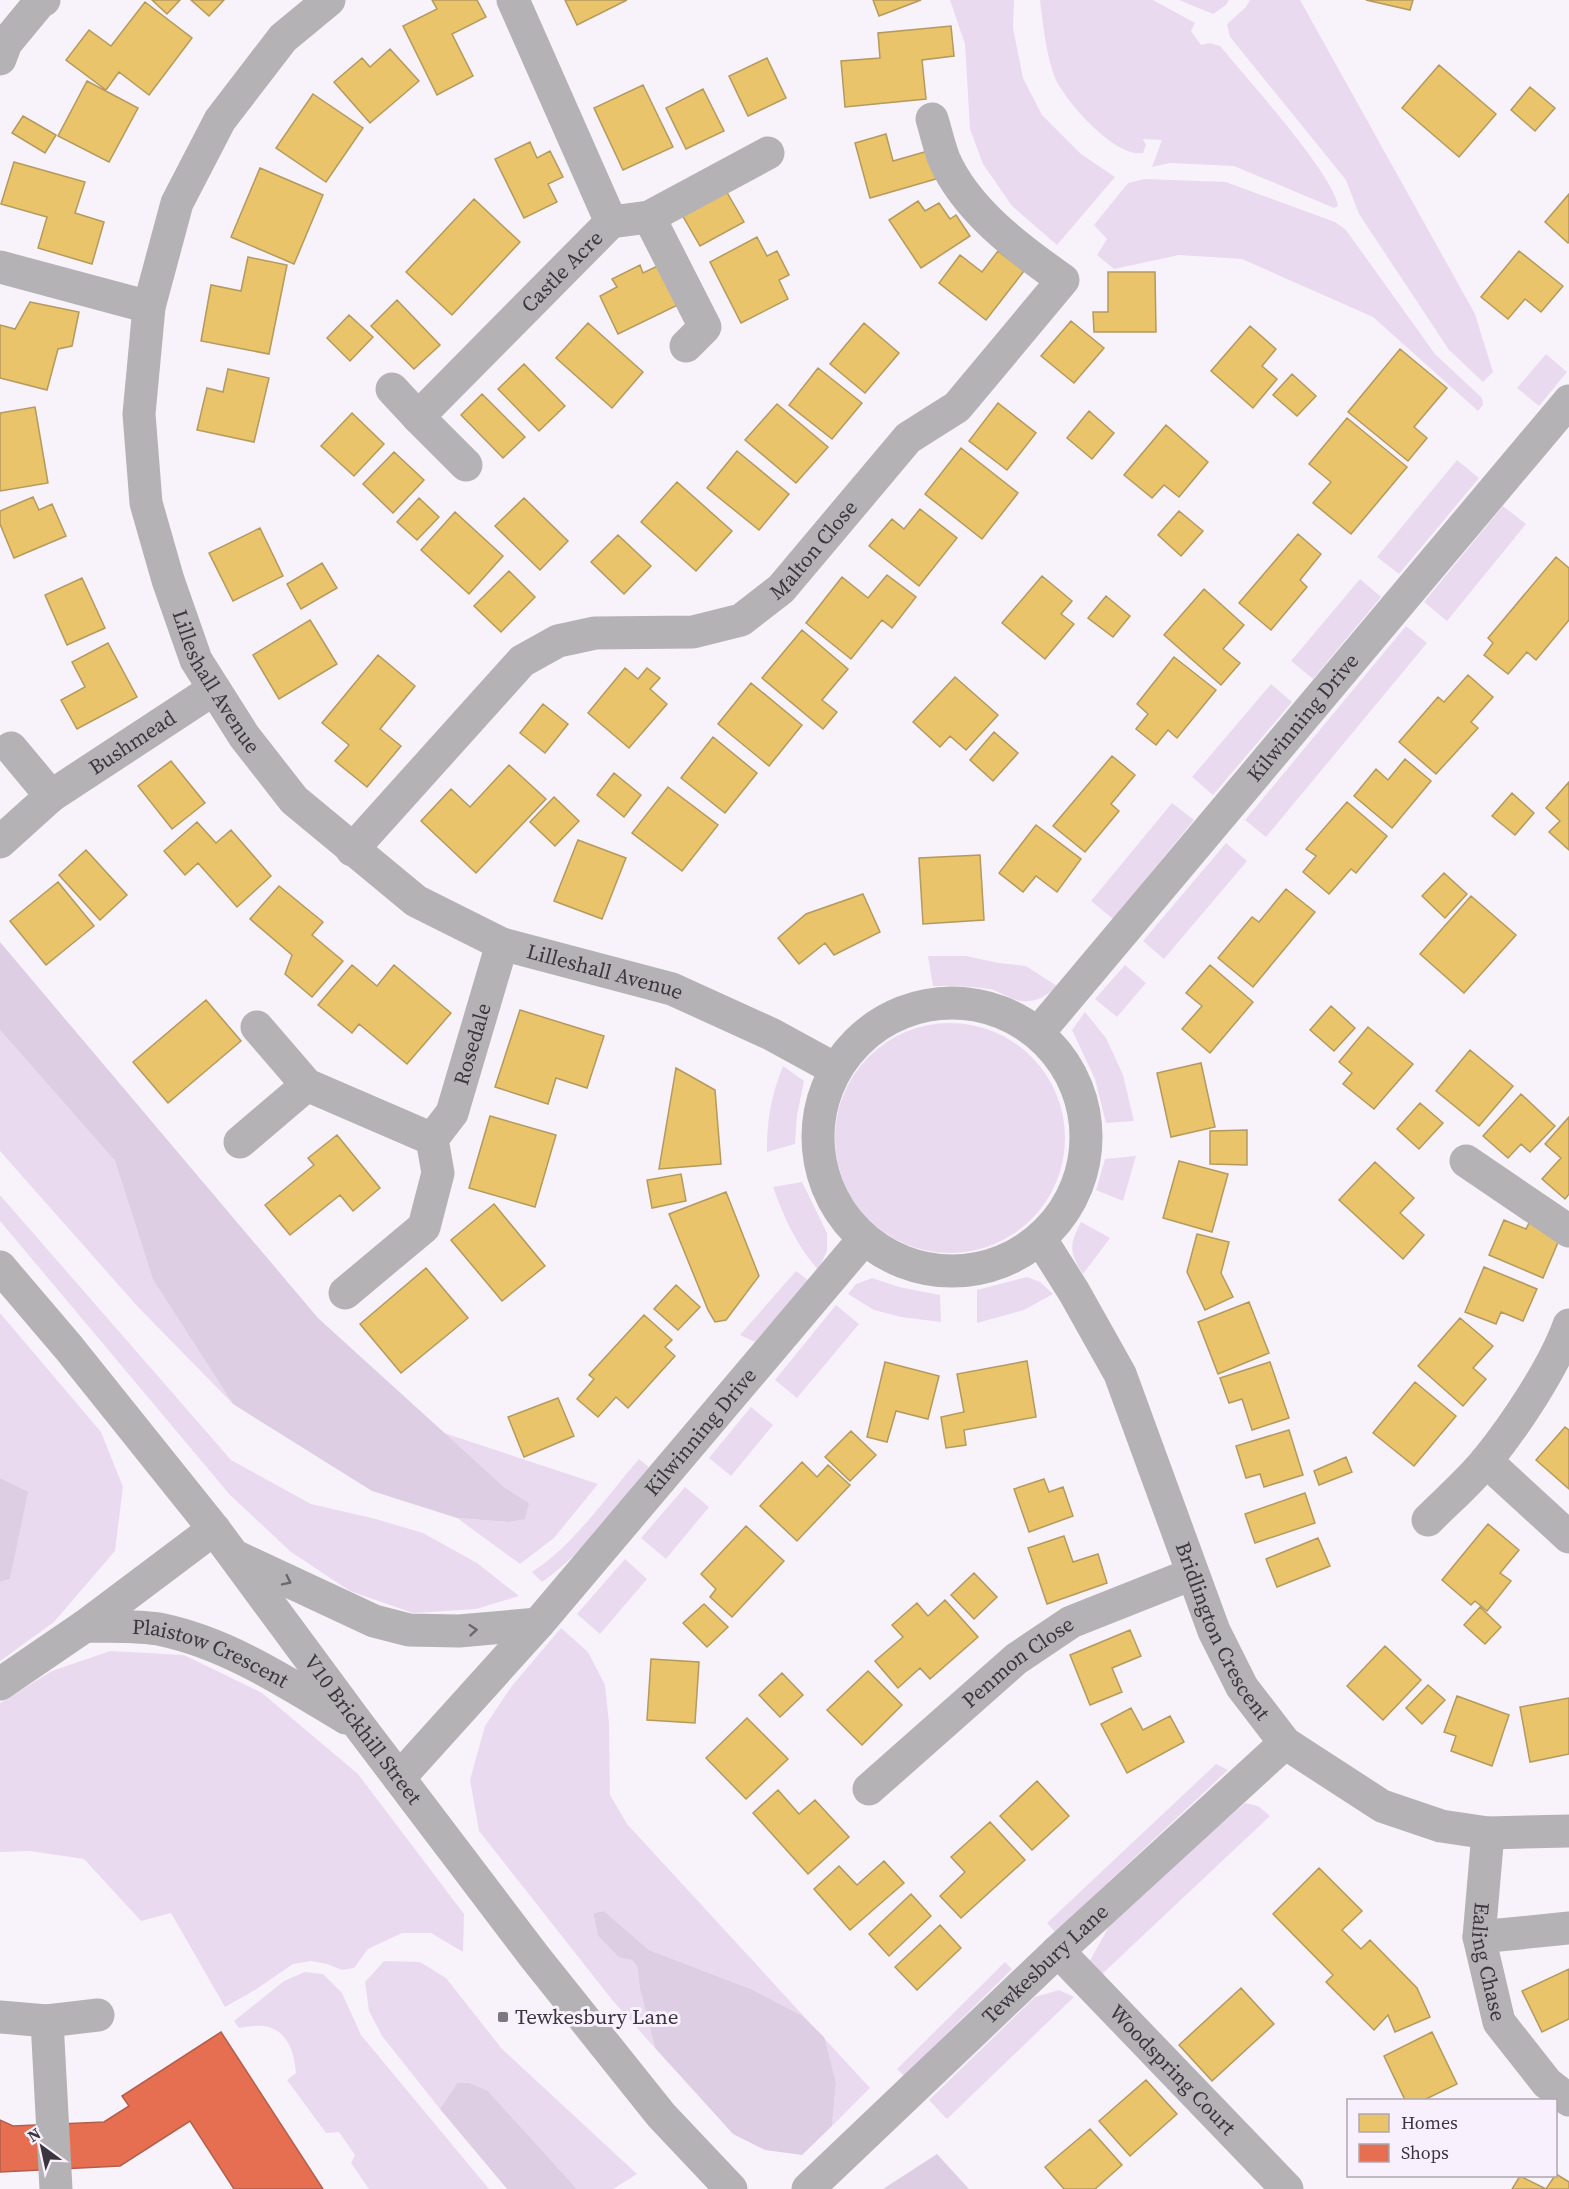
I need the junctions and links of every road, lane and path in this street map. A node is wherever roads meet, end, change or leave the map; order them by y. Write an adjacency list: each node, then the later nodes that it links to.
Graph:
1 (44, 0): 4 (street)
2 (329, 0): 10 (street, Lilleshall Avenue)
3 (513, 0): 8 (street, Castle Acre)
4 (0, 59)
5 (932, 119): 20 (street, Malton Close)
6 (768, 153): 7 (street)
7 (649, 217): 8 (street); 11 (street)
8 (611, 222): 14 (street, Castle Acre)
9 (0, 267): 10 (street)
10 (149, 308): 16 (street, Lilleshall Avenue)
11 (686, 346)
12 (392, 389): 14 (street)
13 (1569, 401): 23 (street, Kilwinning Drive)
14 (418, 417): 15 (street)
15 (466, 465)
16 (214, 689): 18 (street, Bushmead); 20 (street, Lilleshall Avenue)
17 (11, 748): 18 (street)
18 (51, 796): 19 (street, Bushmead)
19 (0, 842)
20 (352, 850): 21 (street, Lilleshall Avenue)
21 (502, 944): 24 (street, Lilleshall Avenue); 26 (street, Rosedale)
22 (257, 1027): 25 (street)
23 (1038, 1033): 24 (street); 30 (street)
24 (835, 1069): 31 (street)
25 (307, 1086): 26 (street); 27 (street)
26 (432, 1139): 33 (street)
27 (240, 1142)
28 (1466, 1161): 29 (street)
29 (1569, 1231)
30 (1040, 1238): 31 (street); 40 (street, Bridlington Crescent)
31 (863, 1239): 41 (street, Kilwinning Drive)
32 (0, 1267): 37 (street, V10 Brickhill Street)
33 (345, 1293)
34 (1569, 1324): 35 (street)
35 (1486, 1461): 36 (street); 38 (street)
36 (1428, 1520)
37 (214, 1529): 39 (street, V10 Brickhill Street); 42 (street, Plaistow Crescent)
38 (1569, 1537)
39 (235, 1556): 41 (street, one-way to 41); 44 (street, V10 Brickhill Street)
40 (1192, 1574): 45 (street, Bridlington Crescent); 47 (street, Penmon Close)
41 (538, 1624): 46 (street, Kilwinning Drive)
42 (85, 1626): 43 (street, Plaistow Crescent); 44 (street, Plaistow Crescent)
43 (0, 1684)
44 (358, 1724): 46 (street, V10 Brickhill Street)
45 (1285, 1743): 49 (street, Bridlington Crescent); 52 (street, Tewkesbury Lane)
46 (399, 1778): 58 (street, V10 Brickhill Street)
47 (869, 1789)
48 (1569, 1831): 49 (street, Bridlington Crescent)
49 (1488, 1833): 51 (street, Ealing Chase)
50 (1569, 1928): 51 (street)
51 (1479, 1937): 56 (street, Ealing Chase)
52 (1058, 1951): 59 (street, Tewkesbury Lane); 60 (street, Woodspring Court)
53 (98, 2015): 55 (street)
54 (0, 2017): 55 (street)
55 (47, 2021): 57 (street)
56 (1569, 2100)
57 (56, 2184)
58 (731, 2189)
59 (808, 2189)
60 (1287, 2189)

